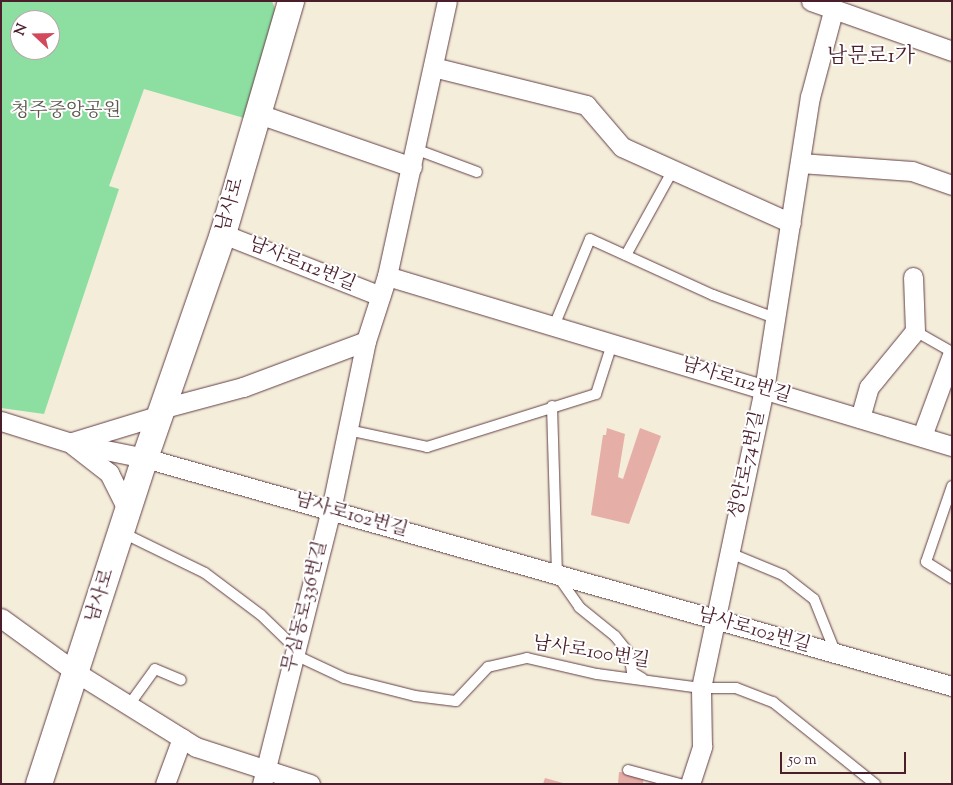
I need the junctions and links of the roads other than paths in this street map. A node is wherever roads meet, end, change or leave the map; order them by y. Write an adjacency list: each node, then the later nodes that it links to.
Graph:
1 (291, 1): 7 (street, 남사로)
2 (447, 1): 6 (street, 무심동로336번길)
3 (810, 1): 4 (street)
4 (833, 11): 5 (street); 9 (street, 성안로74번길)
5 (952, 51)
6 (433, 67): 8 (street, 무심동로336번길); 10 (street)
7 (256, 113): 8 (street); 14 (street, 남사로)
8 (414, 158): 11 (lane); 16 (street, 무심동로336번길)
9 (800, 162): 12 (street); 13 (street, 성안로74번길)
10 (673, 170): 13 (street); 15 (lane)
11 (477, 172)
12 (952, 185)
13 (791, 223): 19 (street, 성안로74번길)
14 (223, 234): 18 (street, 남사로112번길); 27 (street, 남사로)
15 (626, 255): 19 (lane); 20 (lane)
16 (387, 276): 18 (street, 무심동로336번길); 20 (street, 남사로112번길)
17 (913, 277): 21 (street)
18 (380, 296): 22 (street, 무심동로336번길)
19 (775, 318): 25 (street, 성안로74번길)
20 (554, 326): 23 (street, 남사로112번길)
21 (915, 331): 24 (lane); 28 (street)
22 (366, 341): 27 (street); 30 (street, 무심동로336번길)
23 (612, 344): 25 (street, 남사로112번길); 26 (lane)
24 (952, 353): 31 (street)
25 (764, 390): 28 (street, 남사로112번길); 38 (street, 성안로74번길)
26 (552, 406): 30 (lane); 39 (lane)
27 (162, 411): 32 (street); 34 (street, 남사로)
28 (860, 418): 31 (street, 남사로112번길)
29 (1, 422): 32 (street, 남사로102번길)
30 (348, 430): 36 (street, 무심동로336번길)
31 (922, 436): 33 (street, 남사로112번길)
32 (70, 443): 34 (street, 남사로102번길); 37 (street)
33 (952, 446)
34 (145, 458): 36 (street, 남사로102번길); 37 (street, 남사로)
35 (952, 486): 40 (lane)
36 (331, 510): 39 (street, 남사로102번길); 43 (street, 무심동로336번길)
37 (125, 521): 43 (lane, 남사로100번길); 45 (street, 남사로)
38 (730, 553): 42 (street, 성안로74번길); 44 (lane)
39 (557, 575): 42 (street, 남사로102번길); 47 (lane)
40 (952, 578)
41 (1, 618): 45 (street)
42 (716, 621): 44 (street, 남사로102번길); 49 (street, 성안로74번길)
43 (294, 651): 47 (lane, 남사로100번길); 53 (street, 무심동로336번길)
44 (836, 654): 48 (street, 남사로102번길)
45 (77, 673): 50 (street); 54 (street, 남사로)
46 (181, 680): 50 (lane)
47 (647, 680): 49 (lane, 남사로100번길)
48 (952, 686)
49 (701, 688): 58 (street, 성안로74번길); 59 (lane, 남사로100번길)
50 (129, 705): 51 (street)
51 (182, 738): 53 (street); 55 (street)
52 (628, 770): 57 (lane)
53 (264, 778): 56 (street)
54 (39, 784)
55 (165, 784)
56 (310, 784)
57 (680, 784)
58 (690, 784)
59 (875, 784)

